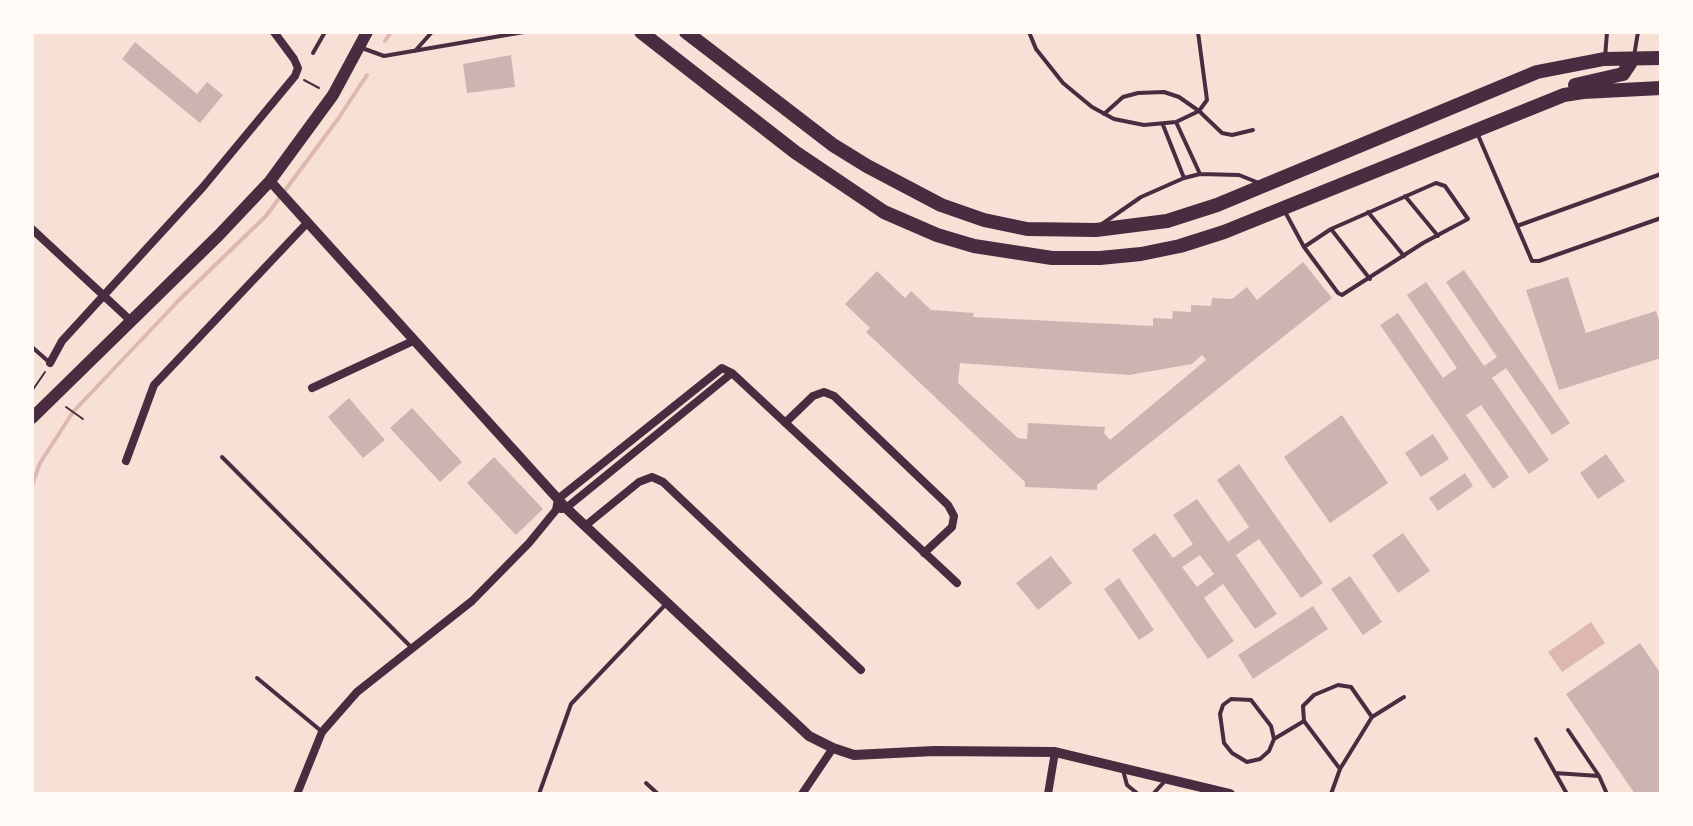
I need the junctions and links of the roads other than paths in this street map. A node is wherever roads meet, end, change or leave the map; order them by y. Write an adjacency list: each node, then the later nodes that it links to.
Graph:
1 (274, 32): 44 (street)
2 (325, 32): 14 (lane)
3 (367, 32): 12 (main road)
4 (432, 32): 13 (lane)
5 (524, 32): 13 (lane)
6 (641, 32): 32 (main road)
7 (686, 32): 39 (main road)
8 (1029, 32): 20 (lane)
9 (1198, 32): 19 (lane)
10 (1607, 32): 16 (lane)
11 (1638, 32): 17 (lane)
12 (360, 47): 13 (lane); 29 (main road)
13 (414, 51)
14 (313, 53)
15 (1661, 58): 17 (main road)
16 (1604, 59): 17 (main road); 30 (main road)
17 (1633, 59): 25 (main road)
18 (1661, 88): 23 (main road)
19 (1199, 111): 20 (lane); 21 (lane); 24 (lane)
20 (1104, 114): 22 (lane)
21 (1176, 122): 22 (lane); 26 (lane)
22 (1163, 125): 28 (lane)
23 (1475, 129): 25 (main road); 36 (lane)
24 (1253, 130)
25 (1455, 138): 32 (main road)
26 (1200, 174): 28 (lane); 30 (lane)
27 (1661, 174): 36 (lane)
28 (1184, 178): 39 (lane)
29 (270, 181): 35 (street); 45 (main road)
30 (1265, 185): 39 (main road)
31 (1405, 196): 33 (lane); 40 (lane); 40 (lane)
32 (1283, 208): 41 (lane)
33 (1368, 212): 38 (lane); 42 (lane)
34 (1661, 218): 36 (lane)
35 (308, 222): 46 (street); 53 (street)
36 (1517, 226)
37 (32, 229): 44 (street)
38 (1331, 229): 41 (lane); 43 (lane)
39 (1096, 230)
40 (1438, 236): 42 (lane)
41 (1304, 247): 43 (lane)
42 (1404, 256): 43 (lane)
43 (1370, 279)
44 (104, 293): 45 (street); 48 (street)
45 (131, 321): 50 (main road)
46 (413, 341): 49 (street); 54 (street)
47 (32, 347): 48 (lane)
48 (50, 363)
49 (312, 388)
50 (32, 418)
51 (785, 423): 54 (street); 56 (street); 56 (street)
52 (222, 457): 59 (lane)
53 (126, 461)
54 (560, 506): 55 (street); 59 (street)
55 (585, 526): 58 (street); 60 (street)
56 (924, 553): 57 (street)
57 (957, 583)
58 (667, 602): 69 (street); 78 (lane)
59 (412, 648): 66 (street)
60 (861, 670)
61 (257, 678): 66 (lane)
62 (1404, 697): 63 (lane)
63 (1372, 717): 64 (lane); 72 (lane)
64 (1304, 721): 67 (lane); 72 (lane)
65 (1568, 730): 74 (lane)
66 (322, 732): 77 (street)
67 (1274, 739): 67 (lane)
68 (1536, 739): 73 (lane)
69 (833, 748): 70 (street); 80 (street)
70 (1055, 752): 71 (street); 81 (street)
71 (1122, 767): 75 (street); 82 (lane)
72 (1340, 769): 85 (lane)
73 (1555, 773): 74 (lane); 86 (lane)
74 (1599, 776): 87 (lane)
75 (1168, 778): 83 (lane); 84 (street)
76 (646, 783): 79 (lane)
77 (297, 794)
78 (539, 794)
79 (658, 794)
80 (802, 794)
81 (1048, 794)
82 (1138, 794)
83 (1153, 794)
84 (1230, 794)
85 (1331, 794)
86 (1567, 794)
87 (1607, 794)

